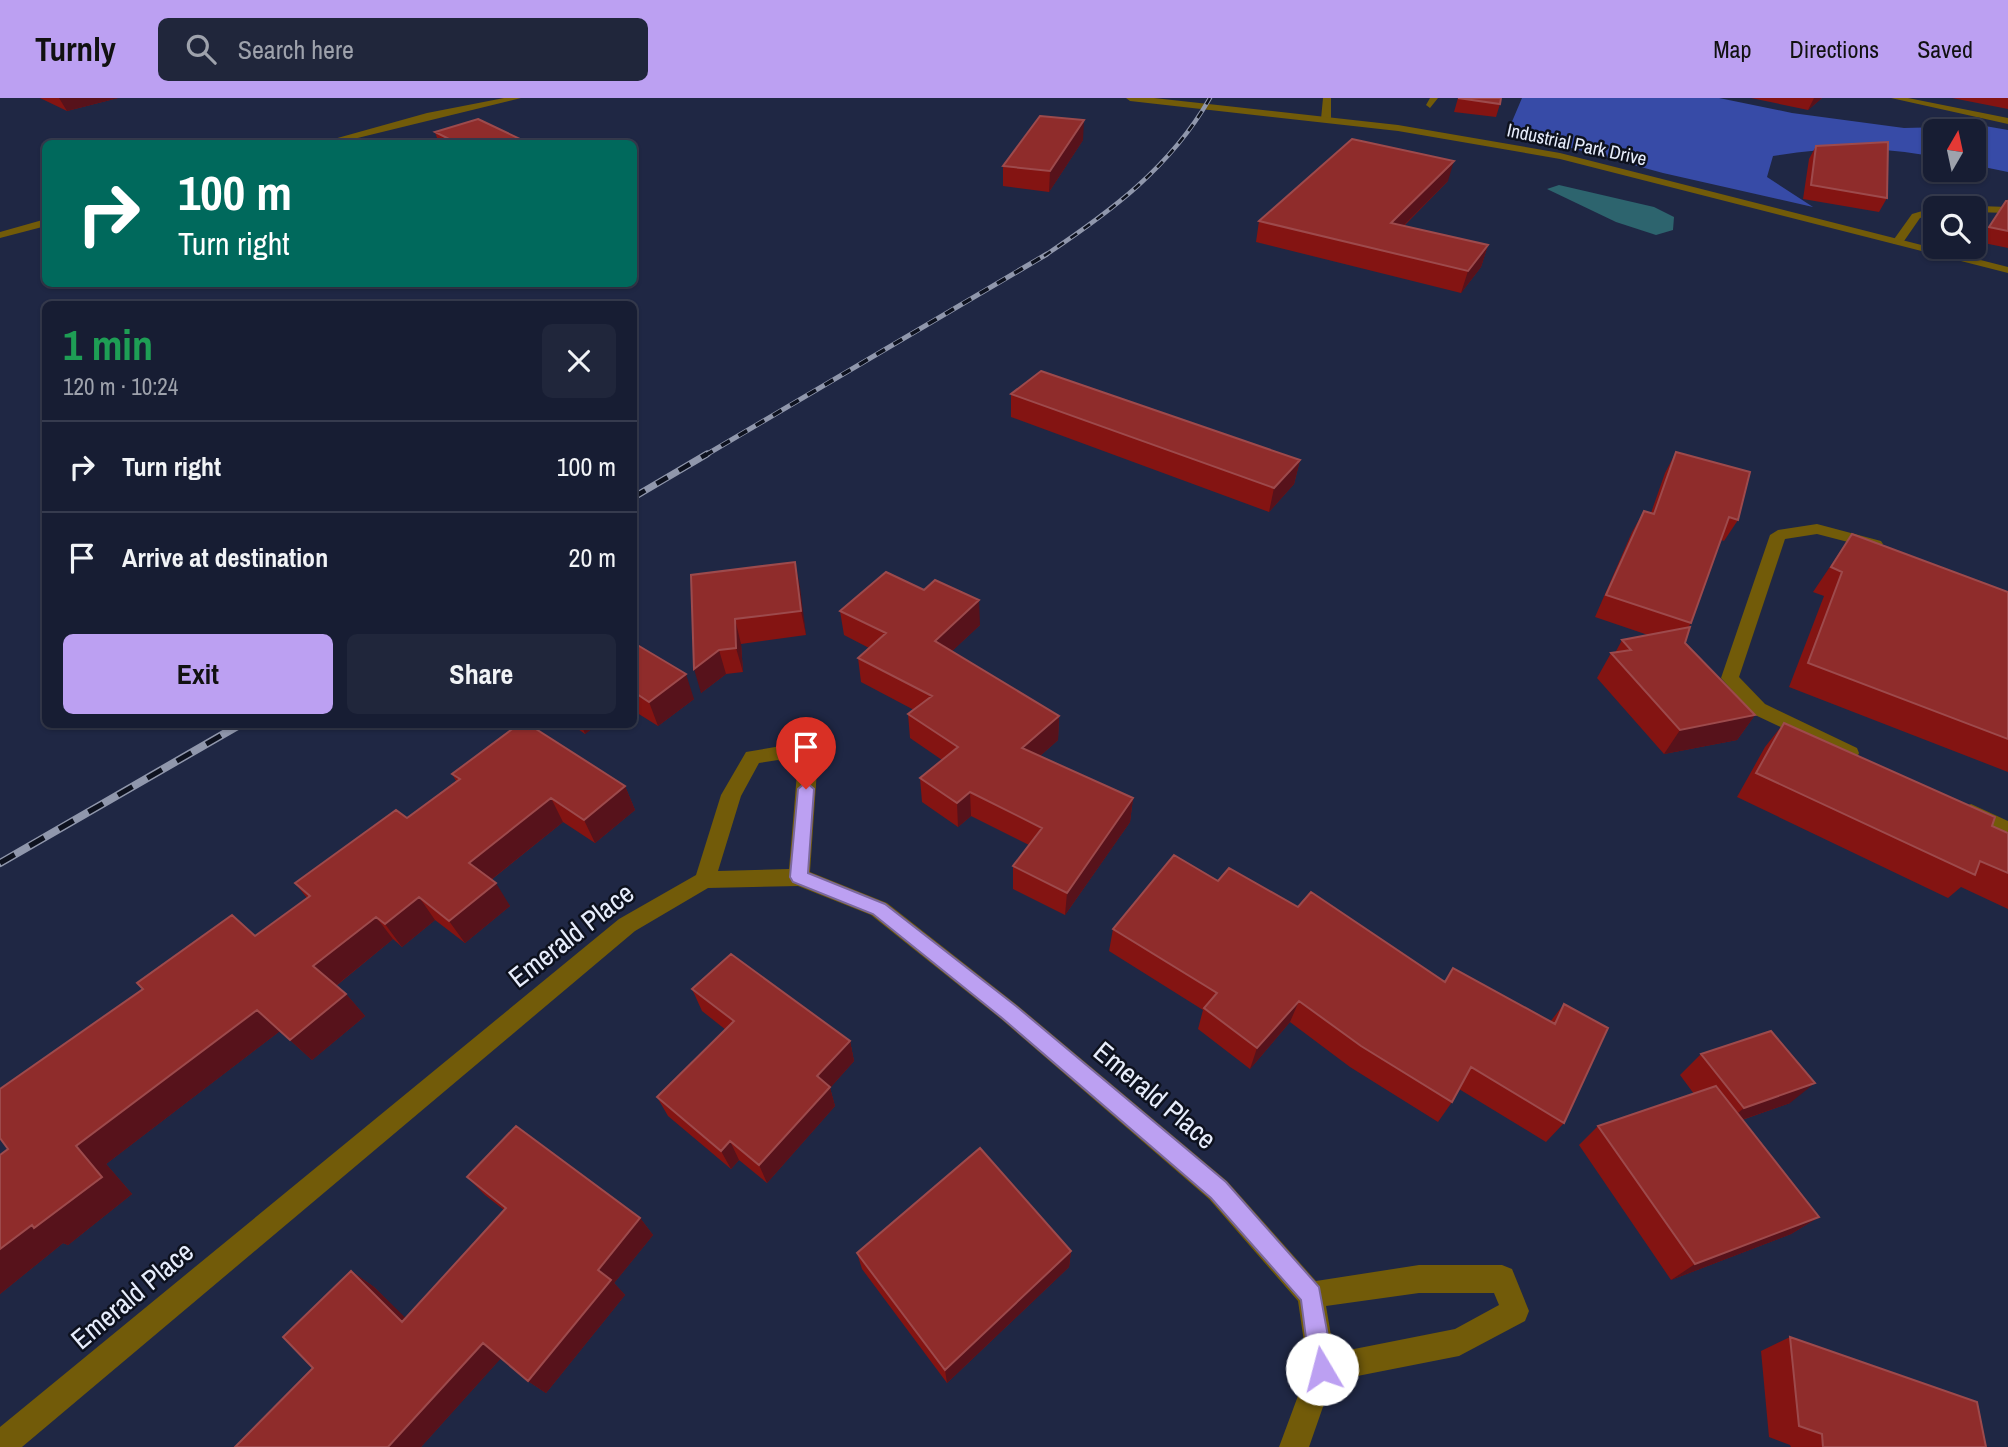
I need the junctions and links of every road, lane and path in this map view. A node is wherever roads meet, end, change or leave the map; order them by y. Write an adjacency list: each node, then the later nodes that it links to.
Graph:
1 (517, 98): 7 (street)
2 (1130, 98): 5 (street, Industrial Park Drive)
3 (1327, 98): 5 (street)
4 (1895, 98): 6 (street)
5 (1326, 119): 13 (street, Industrial Park Drive)
6 (2008, 121)
7 (335, 140)
8 (1986, 209): 9 (street)
9 (2008, 210)
10 (1923, 214): 13 (street)
11 (42, 223): 12 (street)
12 (0, 235)
13 (1898, 242): 14 (street, Industrial Park Drive)
14 (2008, 270)
15 (1897, 551): 16 (street)
16 (1871, 763)
17 (1958, 806): 18 (street)
18 (2008, 830)
19 (799, 877): 20 (street, Emerald Place); 20 (street); 21 (street, Emerald Place)
20 (705, 880): 23 (street, Emerald Place)
21 (1311, 1295): 22 (street); 22 (street)
22 (1322, 1369): 24 (street)
23 (0, 1446)
24 (1294, 1447)

